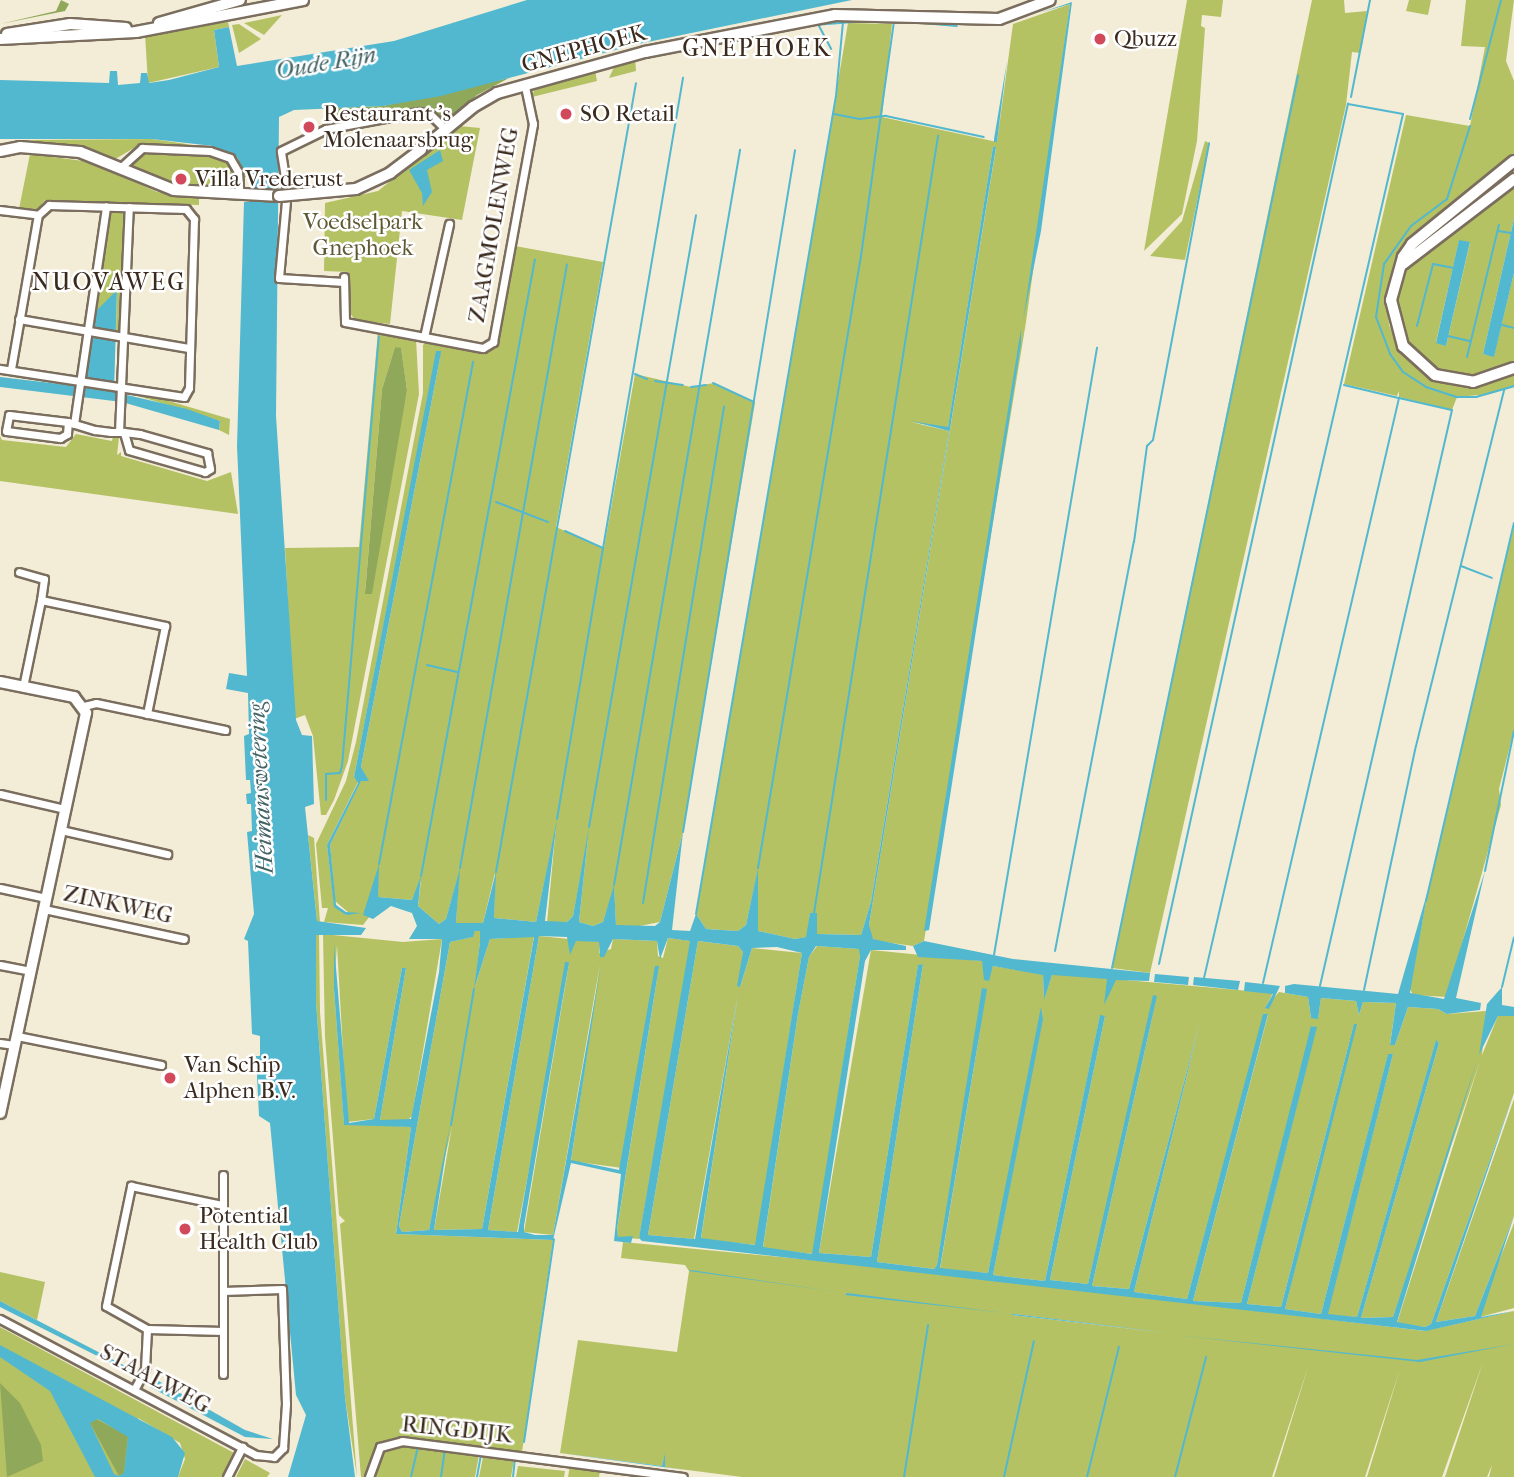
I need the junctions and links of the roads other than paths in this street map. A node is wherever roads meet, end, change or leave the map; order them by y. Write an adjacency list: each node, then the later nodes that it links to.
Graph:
1 (240, 0): 4 (main road)
2 (303, 0): 4 (main road)
3 (1049, 0): 5 (street, GNEPHOEK)
4 (0, 37)
5 (525, 85): 6 (street, GNEPHOEK); 21 (street, ZAAGMOLENWEG)
6 (445, 129): 9 (street, GNEPHOEK, bridge); 21 (street, ZAAGMOLENWEG)
7 (0, 151): 9 (street, GNEPHOEK)
8 (1514, 161): 17 (street)
9 (120, 168): 11 (street)
10 (1514, 179): 17 (street)
11 (239, 188)
12 (106, 206): 13 (street); 15 (street); 19 (street)
13 (129, 207): 20 (street); 22 (street)
14 (0, 209): 15 (street)
15 (38, 215): 18 (street)
16 (449, 224): 21 (street)
17 (1400, 266): 23 (street)
18 (19, 319): 19 (street); 25 (street)
19 (86, 330): 20 (street); 26 (street)
20 (126, 337): 22 (street); 27 (street)
21 (424, 337)
22 (189, 348): 27 (street)
23 (1514, 368)
24 (0, 369): 25 (street)
25 (11, 369): 26 (street)
26 (82, 380): 27 (street); 28 (street)
27 (119, 386): 29 (street)
28 (71, 423): 28 (street); 29 (street)
29 (121, 432): 29 (street)
30 (19, 572): 31 (street)
31 (41, 600): 33 (street); 35 (street)
32 (0, 682): 33 (street)
33 (23, 687): 34 (street)
34 (84, 706): 35 (street); 38 (street)
35 (147, 714): 36 (street)
36 (225, 730)
37 (0, 794): 38 (street)
38 (65, 809): 39 (street)
39 (61, 830): 40 (street); 42 (street)
40 (167, 854)
41 (0, 888): 42 (street)
42 (46, 898): 43 (street)
43 (44, 909): 44 (street, ZINKWEG); 46 (street)
44 (184, 939)
45 (0, 965): 46 (street)
46 (30, 971): 47 (street)
47 (15, 1041): 48 (street); 49 (street); 50 (street)
48 (0, 1043)
49 (161, 1065)
50 (2, 1097): 51 (street)
51 (0, 1113)
52 (223, 1175): 53 (street)
53 (223, 1205): 54 (street); 56 (street)
54 (223, 1291): 57 (street); 60 (street, STAALWEG)
55 (0, 1319): 59 (street, STAALWEG)
56 (147, 1329): 57 (street); 59 (street)
57 (223, 1331): 58 (street)
58 (223, 1374)
59 (134, 1390): 60 (street, STAALWEG)
60 (242, 1447): 61 (street)
61 (227, 1477)
62 (369, 1477): 63 (street, RINGDIJK)
63 (684, 1477)

